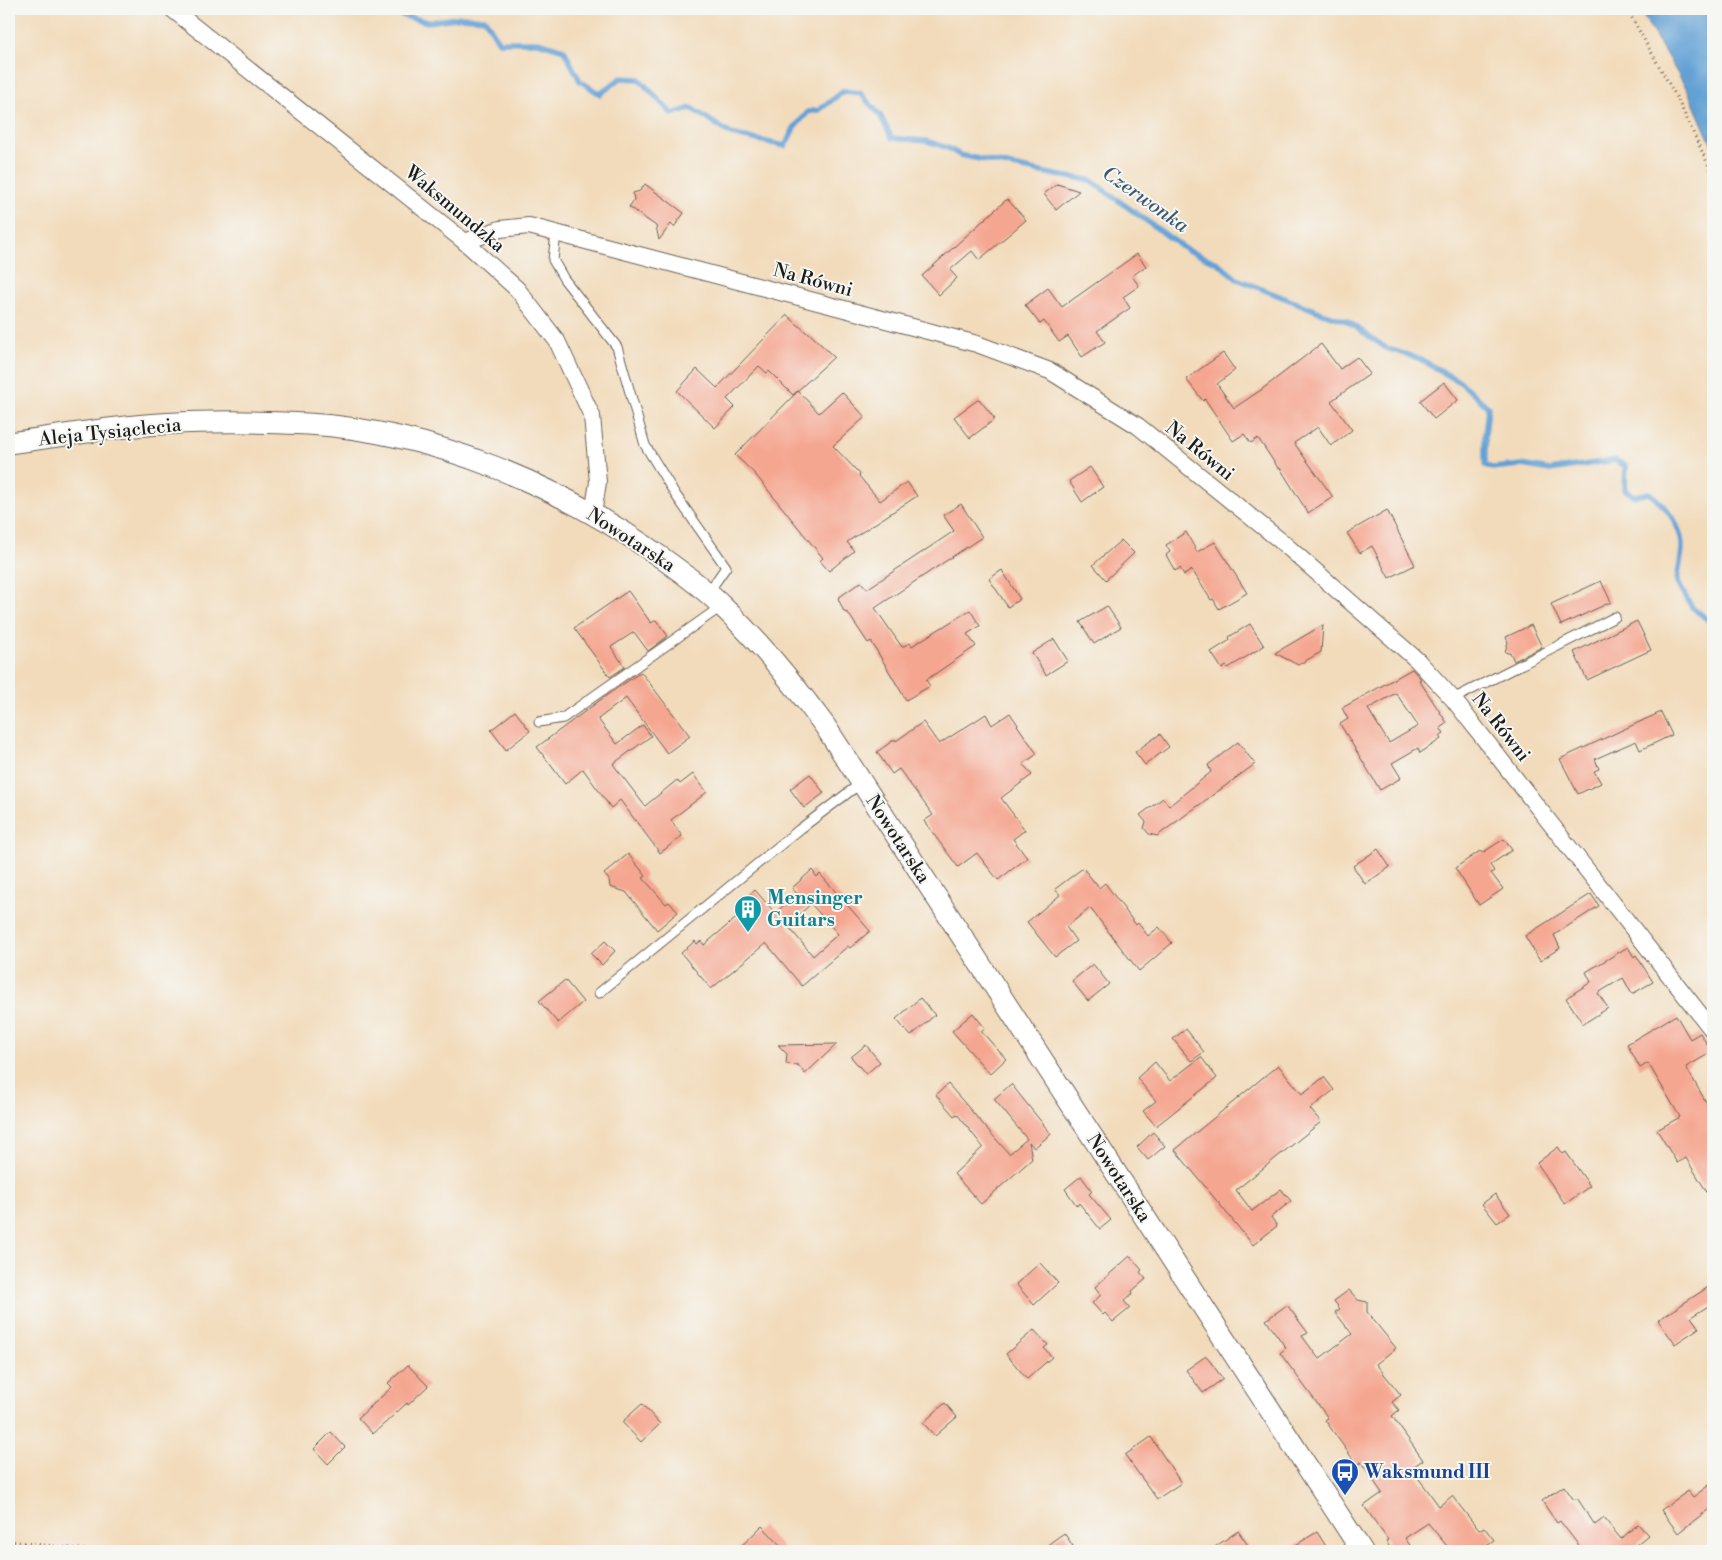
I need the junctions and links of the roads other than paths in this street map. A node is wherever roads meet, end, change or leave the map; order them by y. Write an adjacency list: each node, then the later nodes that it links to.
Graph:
1 (172, 9): 3 (street, Waksmundzka)
2 (556, 233): 3 (street, Na Równi); 7 (lane); 9 (street, Na Równi)
3 (465, 242): 6 (street, Waksmundzka)
4 (211, 421): 5 (street, Aleja Tysiąclecia); 6 (street, Nowotarska)
5 (9, 444)
6 (593, 514): 7 (street, Nowotarska)
7 (715, 600): 10 (lane); 11 (street, Nowotarska)
8 (1615, 617): 9 (lane)
9 (1453, 699): 13 (street, Na Równi)
10 (539, 722)
11 (861, 782): 12 (lane); 14 (street, Nowotarska)
12 (599, 993)
13 (1713, 1031)
14 (1362, 1551)

